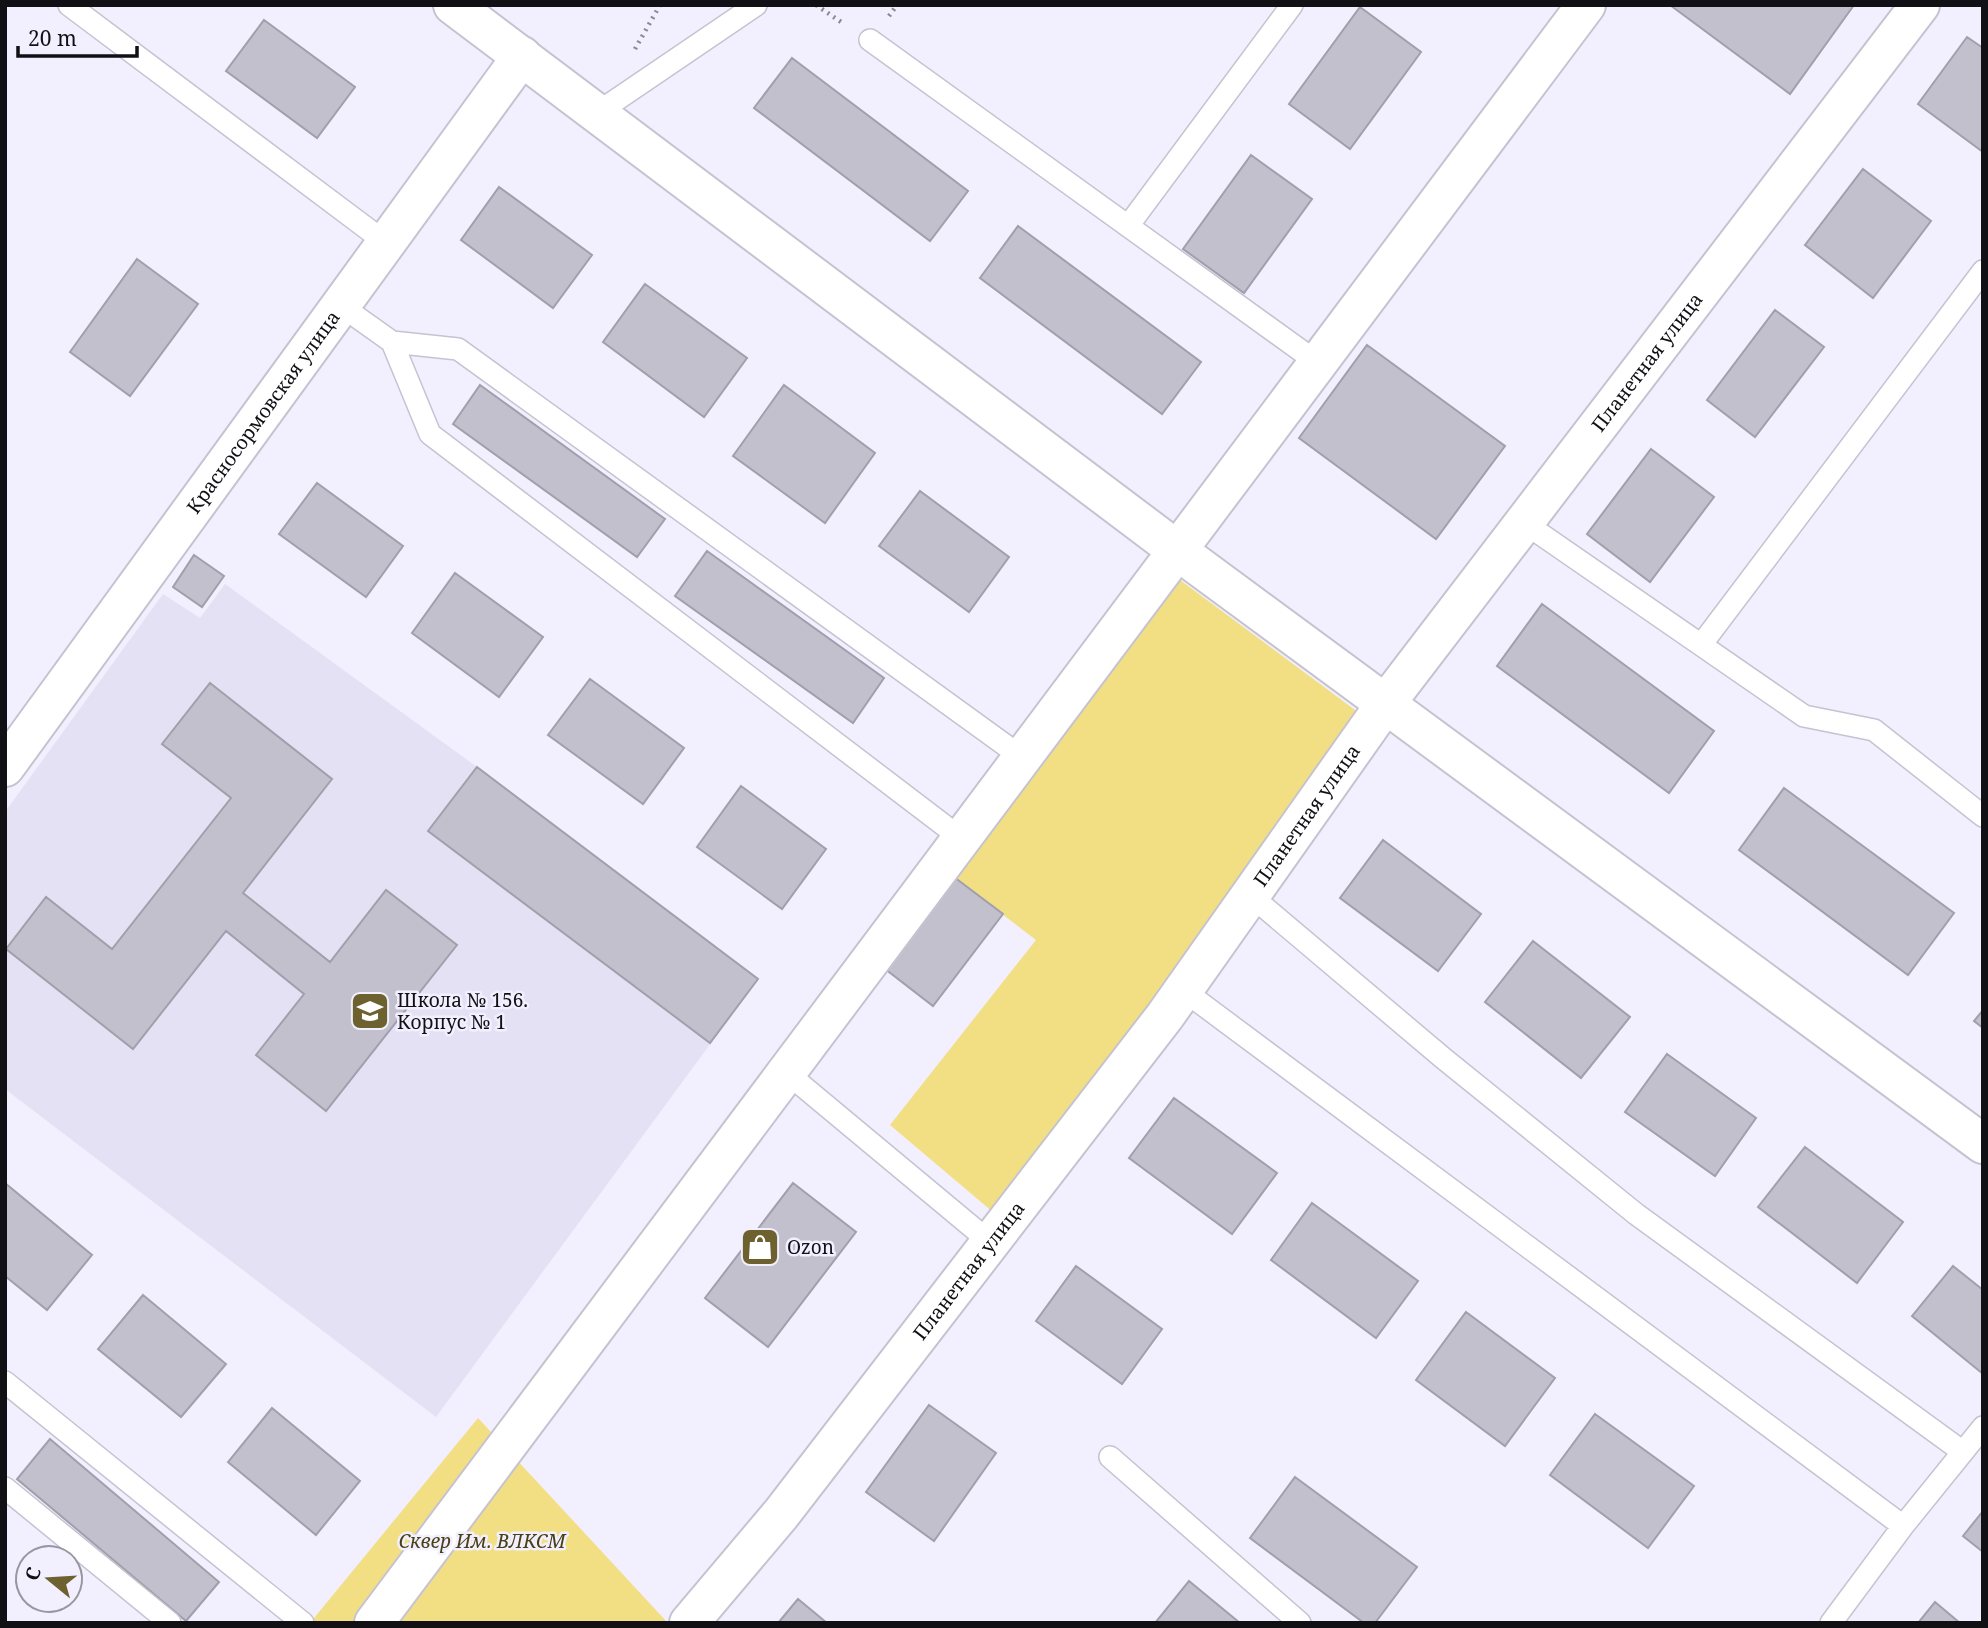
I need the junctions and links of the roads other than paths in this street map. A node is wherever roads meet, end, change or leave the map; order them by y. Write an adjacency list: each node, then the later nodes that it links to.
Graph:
1 (69, 5): 11 (lane)
2 (453, 5): 8 (street)
3 (756, 5): 9 (lane)
4 (1292, 5): 10 (lane)
5 (1586, 5): 15 (street)
6 (1920, 5): 16 (street, Планетная улица)
7 (870, 40): 10 (lane)
8 (522, 56): 9 (street); 11 (street, Красносормовская улица)
9 (597, 113): 17 (street)
10 (1128, 226): 15 (lane)
11 (385, 242): 13 (street, Красносормовская улица)
12 (1983, 271): 18 (lane)
13 (340, 304): 14 (lane); 21 (street, Красносормовская улица)
14 (392, 342): 20 (lane); 23 (lane)
15 (1318, 363): 17 (street)
16 (1523, 522): 18 (lane); 19 (street, Планетная улица)
17 (1178, 551): 19 (street); 20 (street)
18 (1701, 645): 22 (lane)
19 (1386, 703): 24 (street, Планетная улица); 27 (street)
20 (1023, 758): 23 (street)
21 (5, 767)
22 (1983, 816)
23 (962, 839): 26 (street)
24 (1250, 895): 25 (street, Планетная улица); 31 (lane)
25 (1183, 990): 28 (street, Планетная улица); 34 (lane)
26 (787, 1073): 28 (lane); 37 (street)
27 (1983, 1144)
28 (990, 1242): 38 (street, Планетная улица)
29 (5, 1382): 36 (lane)
30 (1983, 1427): 31 (lane)
31 (1963, 1452): 34 (lane)
32 (1110, 1457): 39 (lane)
33 (5, 1488): 35 (lane)
34 (1903, 1525): 40 (lane)
35 (170, 1623)
36 (303, 1623)
37 (374, 1623)
38 (689, 1623)
39 (1300, 1623)
40 (1832, 1623)

